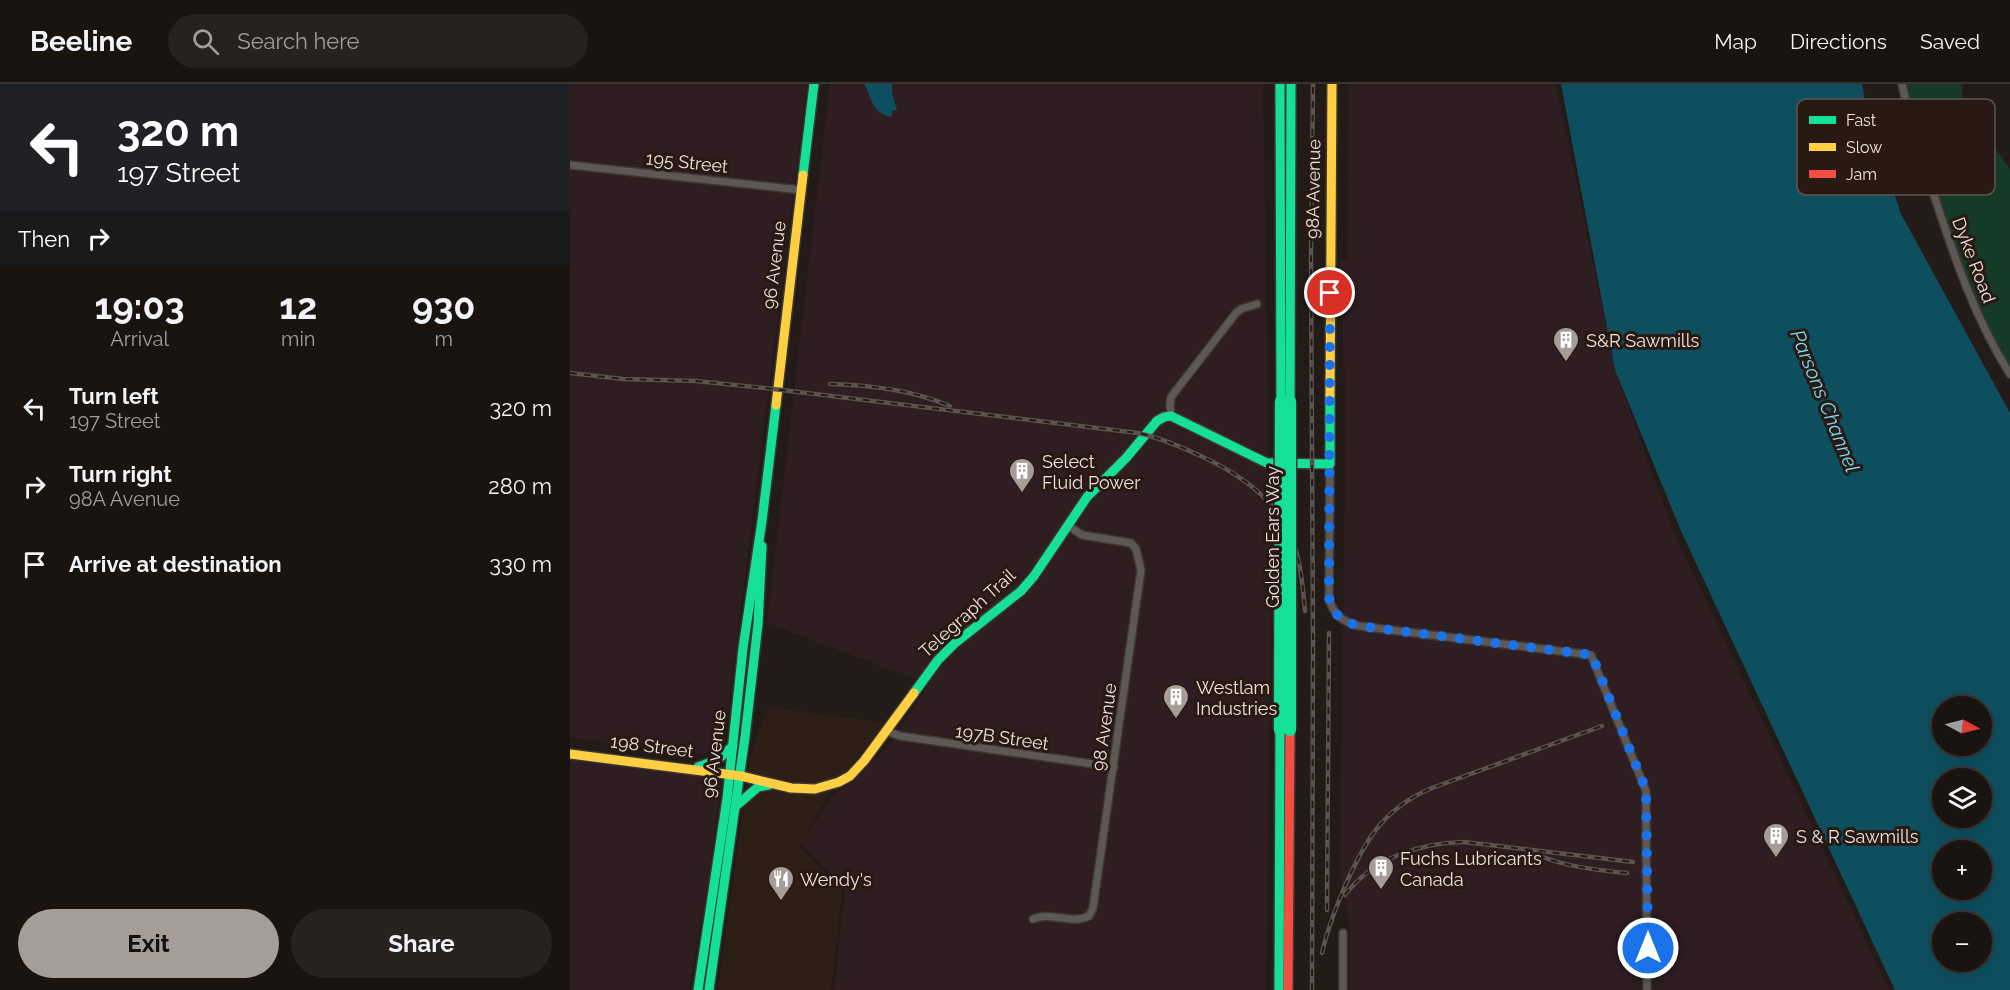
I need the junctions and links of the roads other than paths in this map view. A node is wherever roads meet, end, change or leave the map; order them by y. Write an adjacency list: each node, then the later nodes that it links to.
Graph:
1 (814, 84): 8 (main road, 96 Avenue)
2 (1281, 84): 12 (main road, Golden Ears Way)
3 (1291, 84): 12 (main road, Golden Ears Way)
4 (1332, 84): 14 (main road, 98A Avenue)
5 (1902, 84): 6 (street, Dyke Road)
6 (1905, 99)
7 (570, 165): 8 (street, 195 Street)
8 (801, 190): 15 (main road, 96 Avenue)
9 (1934, 195): 11 (street, Dyke Road)
10 (1257, 304): 13 (street)
11 (2010, 374)
12 (1286, 401): 17 (main road, Golden Ears Way, bridge)
13 (1171, 416): 14 (main road); 16 (main road, Telegraph Trail)
14 (1330, 464): 33 (street, 98A Avenue)
15 (762, 521): 19 (main road, 96 Avenue); 23 (main road, 96 Avenue)
16 (1067, 525): 18 (main road, Telegraph Trail); 21 (street, 98 Avenue)
17 (1285, 730): 30 (main road, Golden Ears Way); 31 (main road, Golden Ears Way)
18 (887, 731): 21 (street, 197B Street); 24 (main road, Telegraph Trail)
19 (733, 747): 22 (main road); 23 (main road, 96 Avenue)
20 (570, 754): 22 (main road, 198 Street)
21 (1114, 767): 26 (street, 98 Avenue)
22 (687, 768): 23 (main road, 198 Street)
23 (735, 775): 24 (main road, Telegraph Trail); 25 (main road, 96 Avenue); 28 (main road, 96 Avenue)
24 (775, 784): 25 (main road)
25 (737, 805): 29 (main road, 96 Avenue)
26 (1033, 919)
27 (1343, 933): 32 (street)
28 (698, 990)
29 (709, 990)
30 (1279, 990)
31 (1288, 990)
32 (1343, 990)
33 (1647, 990)

